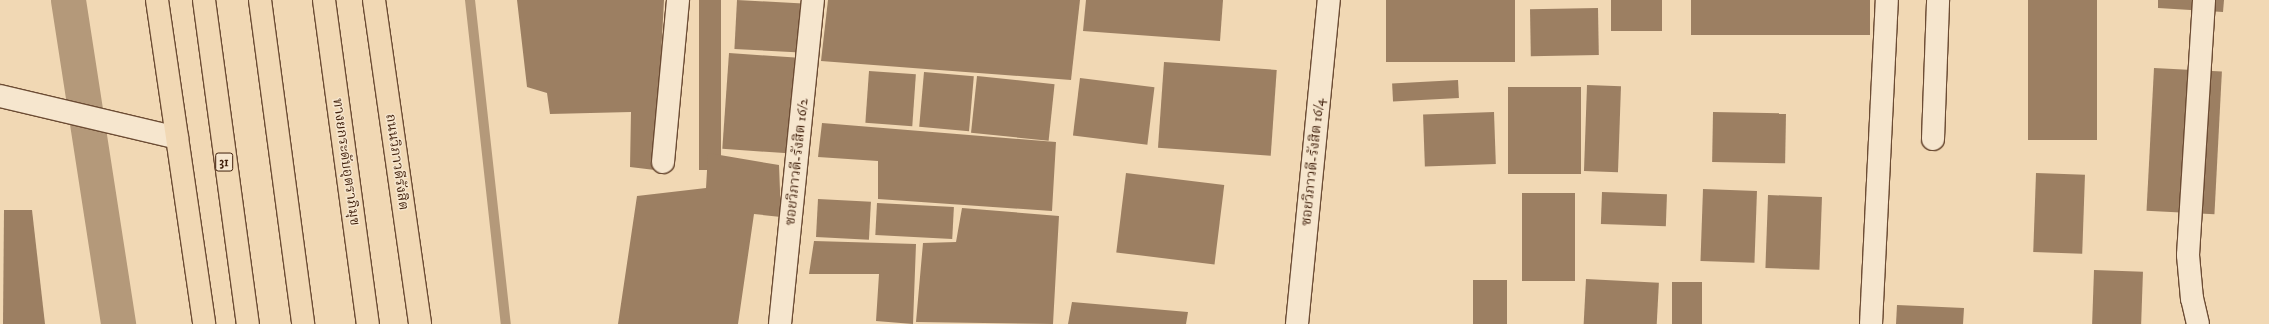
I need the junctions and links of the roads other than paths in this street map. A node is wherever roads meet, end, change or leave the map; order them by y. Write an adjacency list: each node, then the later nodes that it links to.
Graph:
1 (157, 0): 14 (main road)
2 (204, 0): 18 (main road, 31)
3 (260, 0): 19 (main road)
4 (318, 0): 20 (main road)
5 (324, 0): 21 (main road, ทางยกระดับอุตราภิมุข)
6 (374, 0): 22 (main road, ถนนวิภาวดีรังสิต)
7 (678, 0): 16 (street)
8 (813, 0): 23 (street, ซอยวิภาวดี-รังสิต 16/2)
9 (1329, 0): 24 (street, ซอยวิภาวดี-รังสิต 16/4)
10 (1887, 0): 25 (street)
11 (1938, 0): 15 (street)
12 (2204, 0): 26 (street)
13 (0, 96): 14 (street)
14 (178, 138): 17 (main road)
15 (1933, 139)
16 (663, 162)
17 (204, 324)
18 (248, 324)
19 (303, 324)
20 (359, 324)
21 (368, 324)
22 (420, 324)
23 (780, 324)
24 (1297, 324)
25 (1871, 324)
26 (2198, 324)

